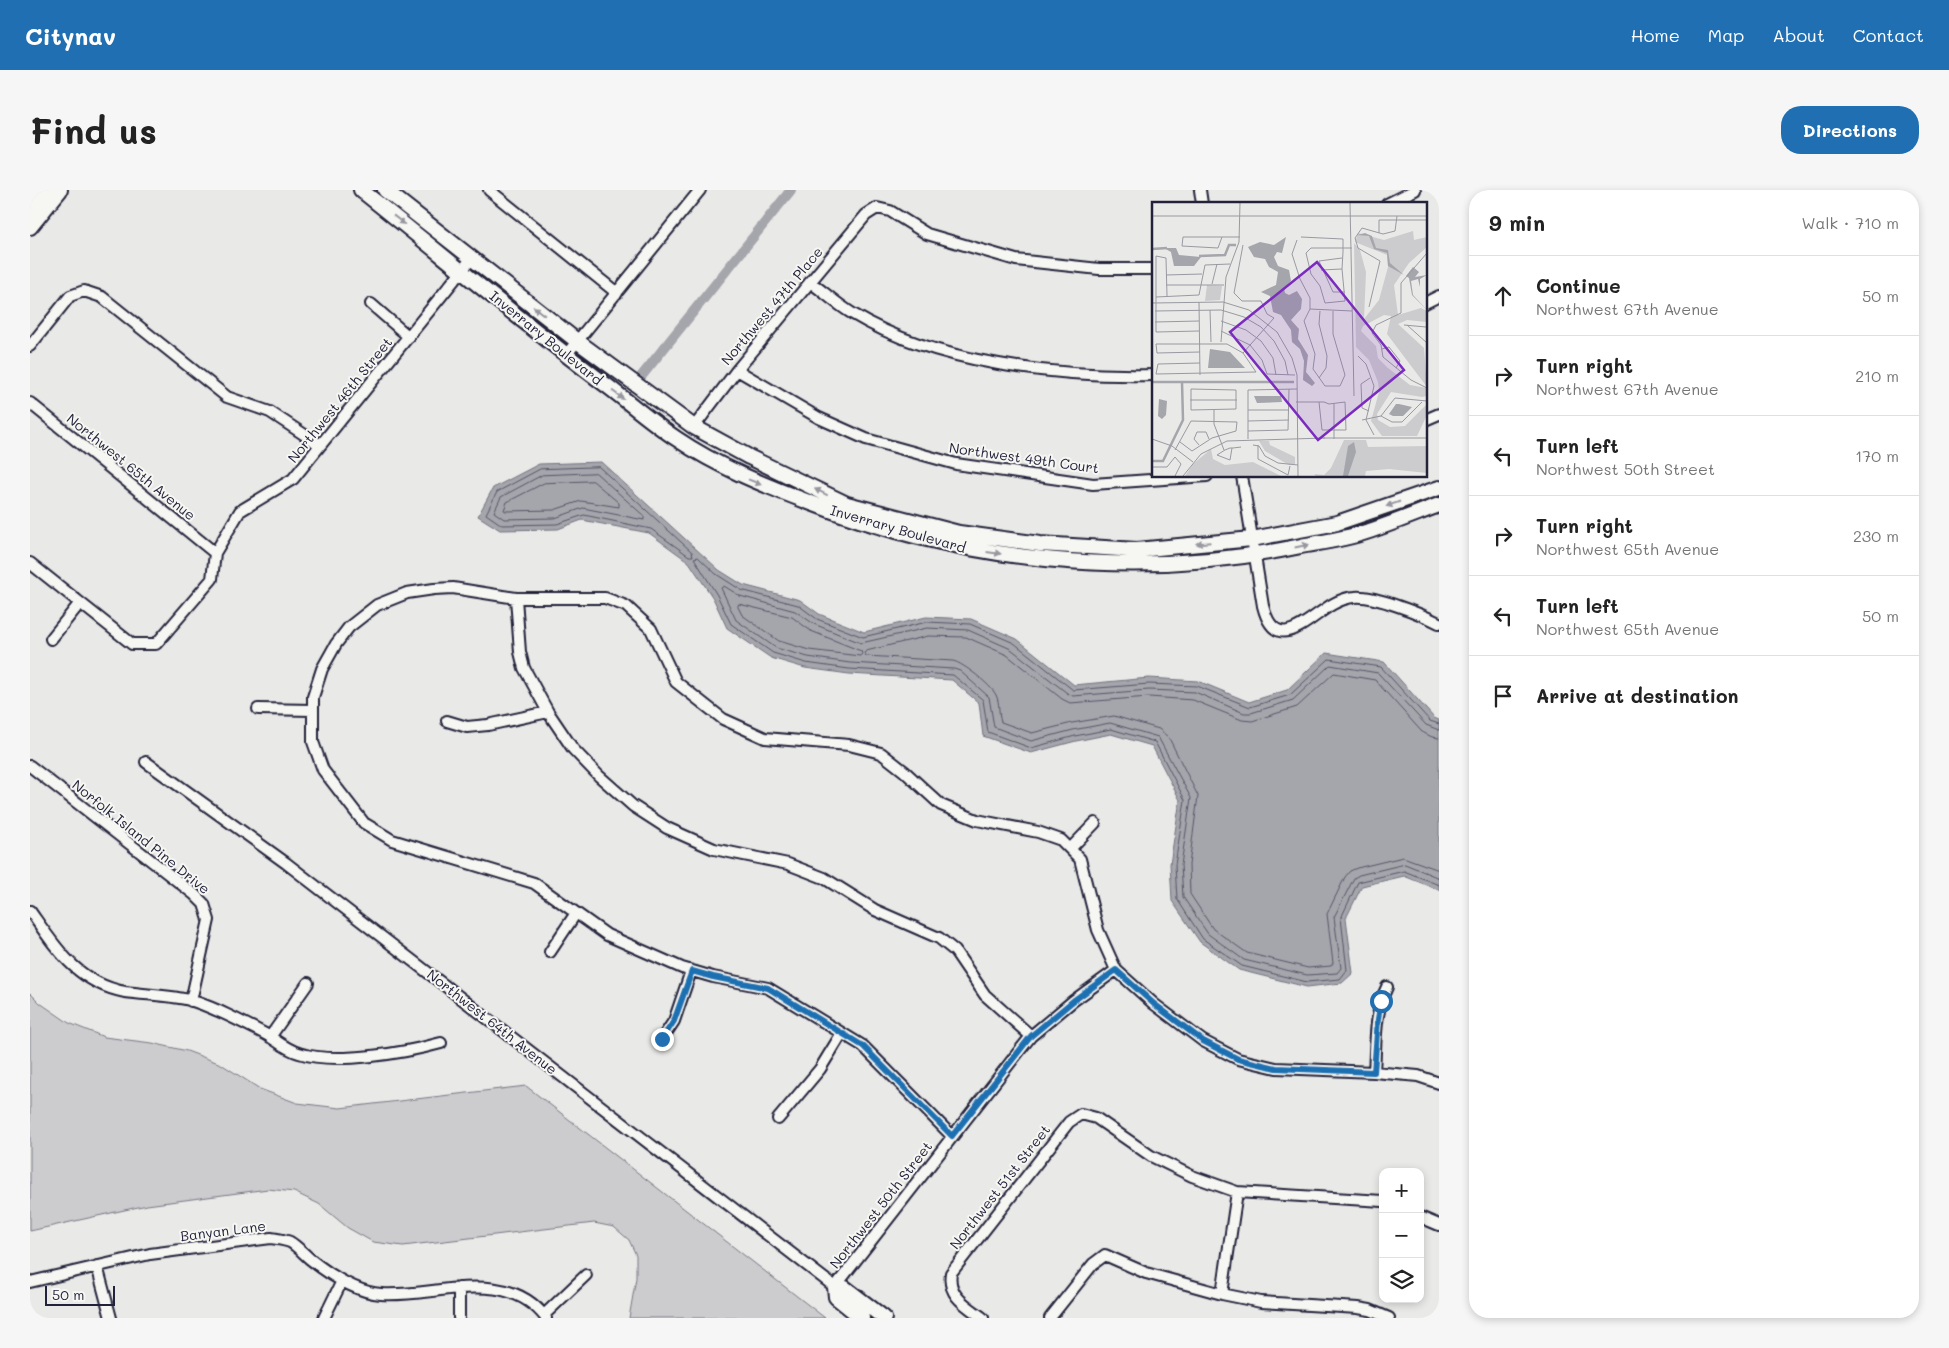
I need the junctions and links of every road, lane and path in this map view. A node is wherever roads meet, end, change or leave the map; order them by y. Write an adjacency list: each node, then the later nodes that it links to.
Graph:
1 (47, 190): 9 (street)
2 (60, 190): 10 (street)
3 (361, 190): 13 (street, Inverrary Boulevard, one-way to 13)
4 (385, 190): 11 (street, Inverrary Boulevard)
5 (489, 190): 15 (street)
6 (700, 190): 15 (street)
7 (1414, 190): 8 (street)
8 (1392, 202)
9 (30, 210)
10 (30, 227)
11 (472, 258): 13 (street, Northwest 46th Street); 20 (street, Inverrary Boulevard, one-way to 11)
12 (1152, 269): 14 (street, Northwest 47th Place)
13 (462, 270): 19 (street, Northwest 46th Street); 22 (street, Inverrary Boulevard)
14 (810, 282): 23 (street, Northwest 47th Place); 24 (street)
15 (617, 293): 20 (street)
16 (1439, 296): 17 (street)
17 (1426, 302)
18 (371, 304): 19 (street)
19 (409, 337): 29 (street, Northwest 46th Street)
20 (577, 341): 22 (street); 28 (street, Inverrary Boulevard)
21 (30, 346): 29 (street)
22 (566, 355): 36 (street, Inverrary Boulevard, one-way to 36)
23 (737, 370): 28 (street, Northwest 47th Place); 30 (street, Northwest 49th Court)
24 (1152, 375)
25 (30, 403): 35 (street, Northwest 65th Avenue)
26 (1439, 414): 27 (street)
27 (1426, 420)
28 (694, 427): 34 (street, Inverrary Boulevard, one-way to 28)
29 (320, 445): 35 (street, Northwest 46th Street)
30 (1178, 478)
31 (1242, 478): 34 (street)
32 (1439, 488): 34 (street, Inverrary Boulevard, one-way to 34)
33 (1439, 505): 36 (street, Inverrary Boulevard, one-way to 33)
34 (1252, 539): 36 (street)
35 (215, 553): 39 (street, Northwest 46th Street)
36 (1254, 555): 40 (street)
37 (30, 563): 39 (street)
38 (516, 598): 43 (street); 44 (street); 49 (street)
39 (80, 603): 41 (street)
40 (1439, 623)
41 (51, 639)
42 (258, 709): 43 (street)
43 (313, 710): 51 (street)
44 (548, 712): 45 (street); 59 (street)
45 (447, 721)
46 (146, 762): 75 (street, Northwest 64th Avenue)
47 (30, 766): 57 (street, Norfolk Island Pine Drive)
48 (1095, 823): 49 (street)
49 (1070, 849): 53 (street)
50 (30, 911): 57 (street)
51 (576, 913): 52 (street); 54 (street)
52 (550, 952)
53 (1116, 970): 59 (street, Northwest 50th Street); 63 (street)
54 (692, 971): 58 (street); 61 (street)
55 (308, 983): 60 (street)
56 (1387, 987): 63 (street)
57 (191, 1001): 60 (street)
58 (842, 1033): 65 (street); 66 (street)
59 (1031, 1036): 66 (street, Northwest 50th Street)
60 (270, 1037): 62 (street)
61 (662, 1039)
62 (441, 1043)
63 (1374, 1072): 64 (street)
64 (1439, 1083)
65 (778, 1119)
66 (952, 1136): 75 (street, Northwest 50th Street)
67 (1237, 1192): 68 (street); 77 (street); 85 (street, Northwest 51st Street)
68 (1379, 1201)
69 (1424, 1219): 70 (street)
70 (1439, 1225)
71 (98, 1266): 73 (street, Banyan Lane); 74 (street, Banyan Lane); 80 (street)
72 (586, 1275): 79 (street)
73 (342, 1281): 76 (street, Banyan Lane); 81 (street)
74 (30, 1282)
75 (835, 1287): 83 (street, Northwest 64th Avenue); 84 (street, Northwest 64th Avenue)
76 (459, 1288): 79 (street, Banyan Lane); 82 (street)
77 (1222, 1294): 78 (street); 86 (street)
78 (1351, 1313): 87 (street)
79 (545, 1316)
80 (111, 1318)
81 (324, 1318)
82 (458, 1318)
83 (862, 1318)
84 (884, 1318)
85 (983, 1318)
86 (1050, 1318)
87 (1388, 1318)

